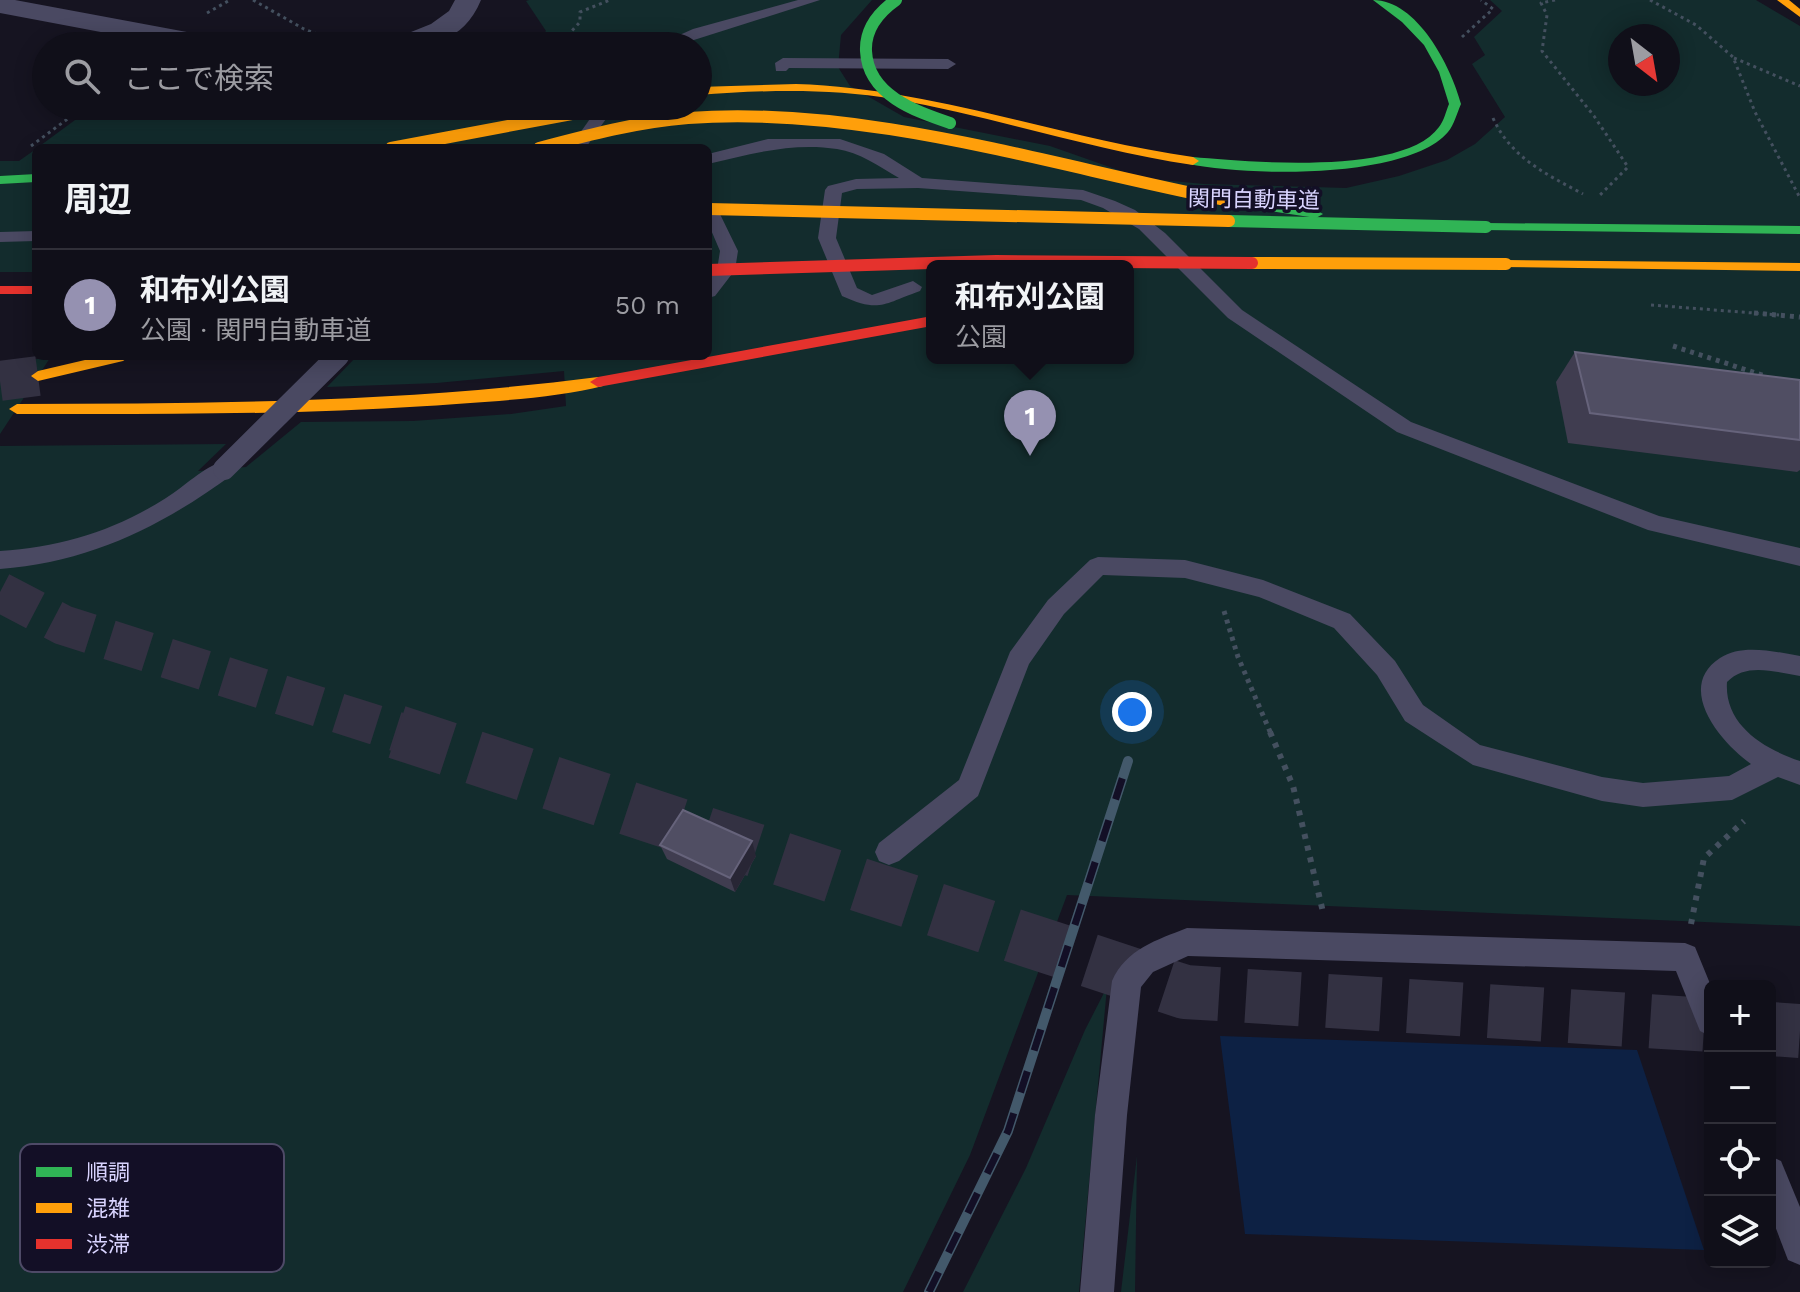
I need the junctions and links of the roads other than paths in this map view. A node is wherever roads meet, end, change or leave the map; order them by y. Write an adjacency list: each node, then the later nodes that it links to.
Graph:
1 (468, 0): 9 (street)
2 (813, 0): 10 (lane)
3 (896, 0): 29 (main road, bridge)
4 (1378, 0): 13 (main road)
5 (1782, 0): 7 (main road)
6 (0, 5): 8 (street)
7 (1800, 14)
8 (144, 32)
9 (432, 32)
10 (697, 32)
11 (948, 64): 12 (lane)
12 (781, 68)
13 (712, 90)
14 (712, 117): 29 (main road, bridge)
15 (536, 120): 19 (main road, bridge)
16 (599, 120): 21 (lane)
17 (658, 120): 20 (main road, bridge)
18 (753, 123): 22 (lane)
19 (412, 144)
20 (553, 144)
21 (581, 144)
22 (741, 149): 23 (lane); 26 (lane)
23 (712, 158)
24 (32, 178): 25 (main road)
25 (0, 180)
26 (918, 183): 43 (lane); 51 (lane)
27 (0, 194): 28 (main road)
28 (32, 194)
29 (1224, 200): 32 (main road, bridge)
30 (712, 208): 32 (main road, 関門自動車道, bridge)
31 (712, 214): 42 (lane)
32 (1459, 227): 33 (main road, 関門自動車道, bridge)
33 (1800, 230)
34 (32, 236): 35 (lane)
35 (0, 237)
36 (1134, 262): 38 (main road, bridge)
37 (926, 263): 40 (main road, bridge)
38 (1470, 264): 39 (main road, bridge); 41 (main road, bridge)
39 (1800, 267)
40 (712, 270)
41 (1179, 286)
42 (712, 287)
43 (913, 287)
44 (0, 290): 45 (main road)
45 (32, 290)
46 (926, 322): 50 (main road)
47 (106, 360): 49 (main road)
48 (334, 360): 52 (lane, bridge)
49 (38, 376)
50 (17, 409)
51 (1800, 557)
52 (0, 560)
53 (1800, 666): 54 (lane)
54 (1773, 766): 55 (lane); 56 (lane)
55 (1800, 773)
56 (889, 852)
57 (1704, 1006): 60 (lane)
58 (1776, 1187): 59 (lane)
59 (1800, 1248)
60 (1097, 1292)

